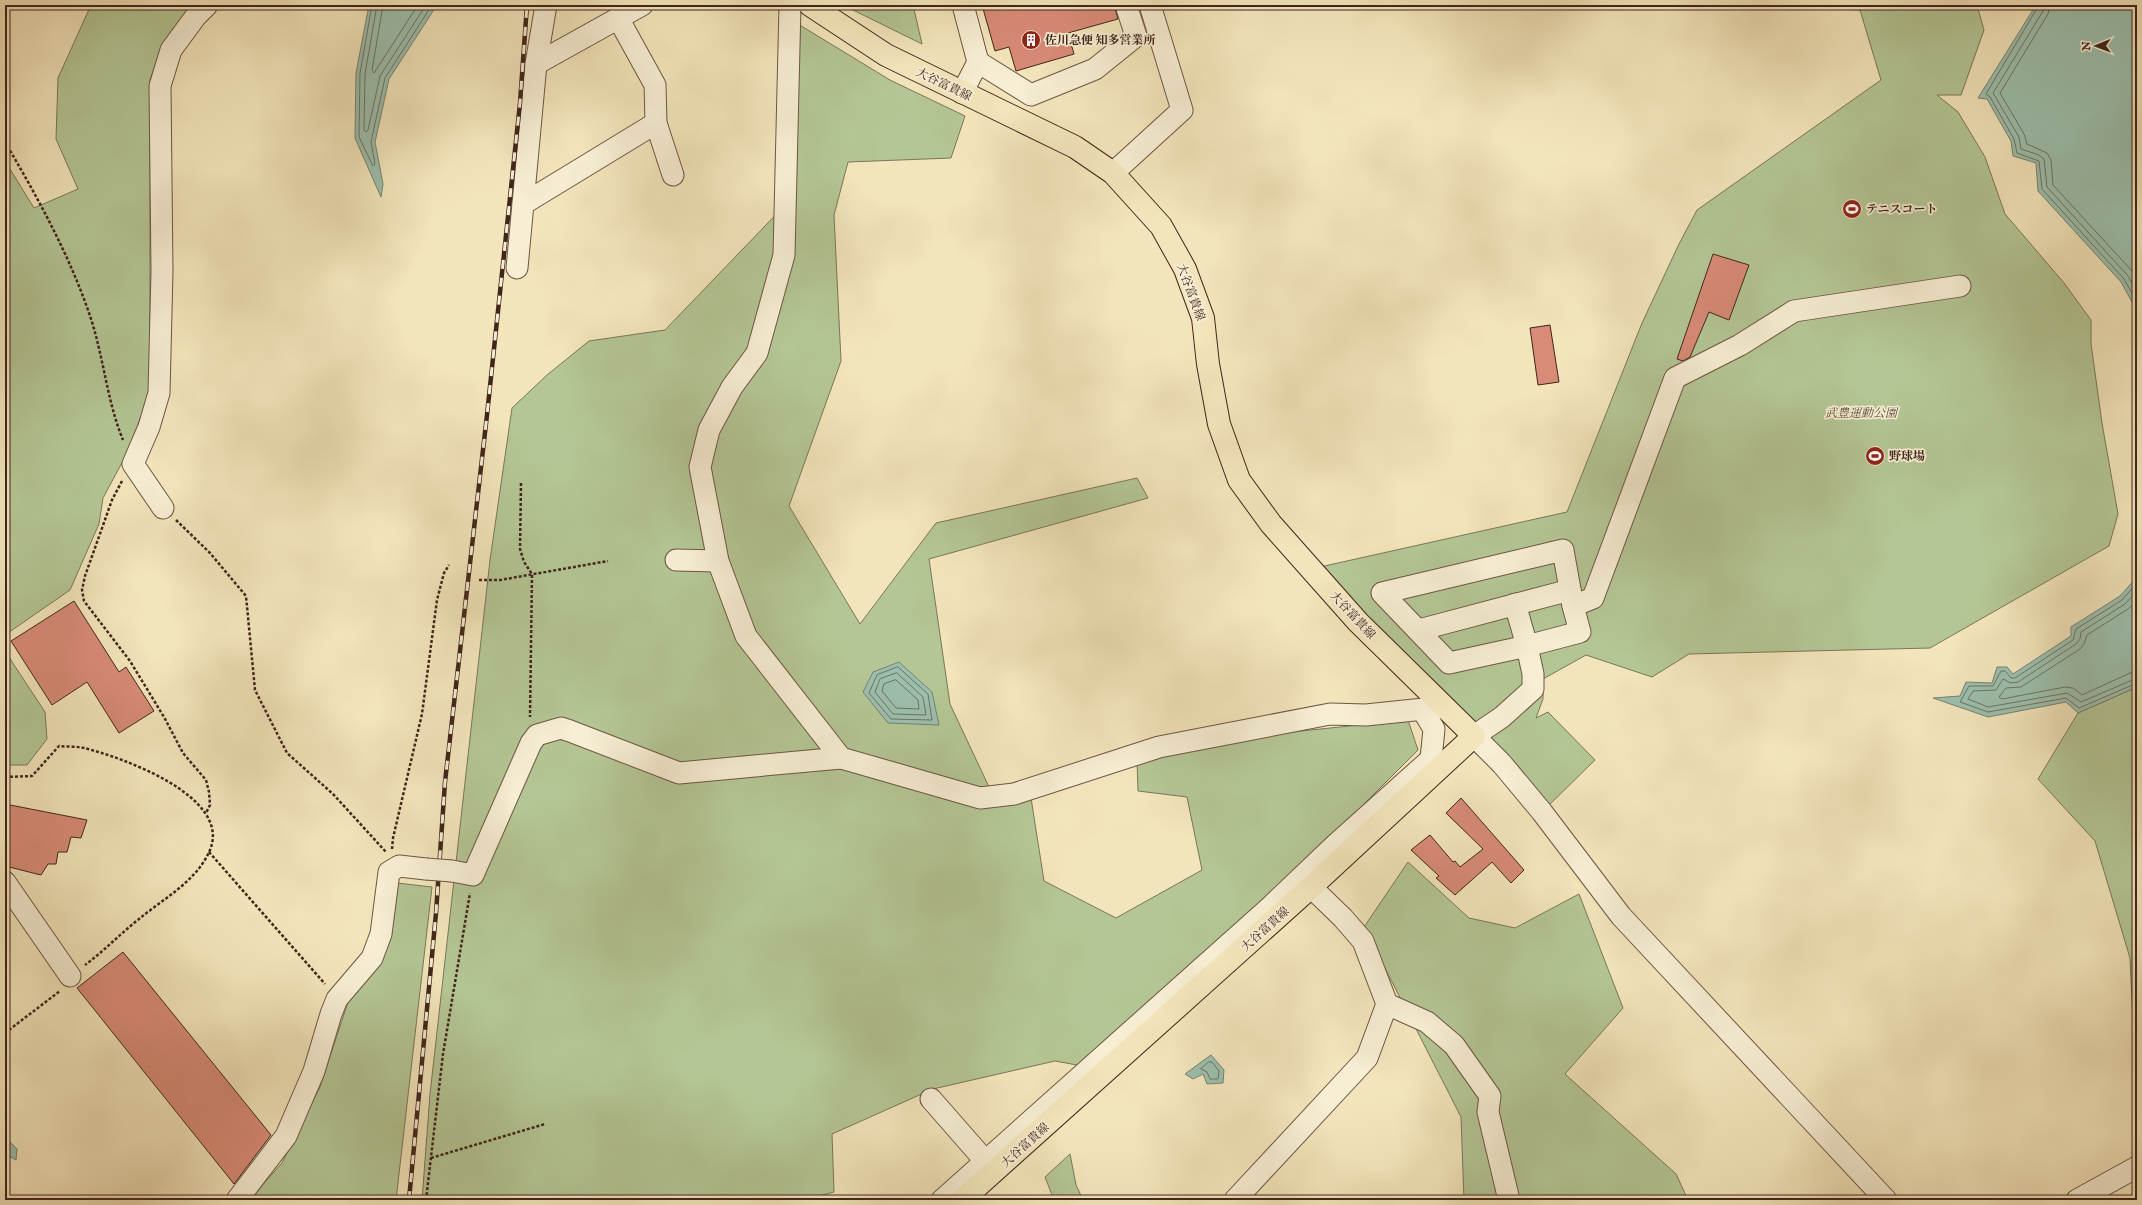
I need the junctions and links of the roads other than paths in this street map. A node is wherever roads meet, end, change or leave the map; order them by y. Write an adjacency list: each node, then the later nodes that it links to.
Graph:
1 (207, 5): 19 (street)
2 (546, 5): 11 (street)
3 (642, 5): 9 (street)
4 (790, 5): 21 (street)
5 (810, 5): 12 (main road, 大谷富貴線)
6 (963, 5): 10 (street)
7 (1126, 5): 10 (street)
8 (1150, 5): 14 (street)
9 (618, 18): 11 (street); 13 (street)
10 (978, 62): 12 (street)
11 (536, 64): 16 (street)
12 (962, 93): 14 (main road, 大谷富貴線)
13 (656, 123): 15 (street); 16 (street)
14 (1113, 173): 26 (main road, 大谷富貴線)
15 (673, 175)
16 (523, 204): 17 (street)
17 (517, 268)
18 (1960, 286): 22 (street)
19 (163, 508)
20 (676, 560): 21 (street)
21 (718, 562): 28 (street)
22 (1572, 598): 23 (street); 24 (street); 25 (street)
23 (1515, 604): 24 (street); 25 (street)
24 (1419, 630): 25 (street)
25 (1527, 646): 27 (street)
26 (1433, 708): 27 (main road, 大谷富貴線); 28 (street); 34 (street)
27 (1474, 736): 30 (main road, 大谷富貴線); 41 (street)
28 (841, 758): 36 (street, bridge)
29 (5, 882): 31 (street)
30 (1311, 888): 32 (street); 34 (main road, 大谷富貴線)
31 (70, 976)
32 (1387, 1004): 39 (street); 40 (street)
33 (931, 1099): 34 (street)
34 (990, 1167): 37 (street); 38 (main road, 大谷富貴線)
35 (2137, 1167): 42 (street)
36 (238, 1200)
37 (942, 1200)
38 (962, 1200)
39 (1235, 1200)
40 (1509, 1200)
41 (1886, 1200)
42 (2077, 1200)

